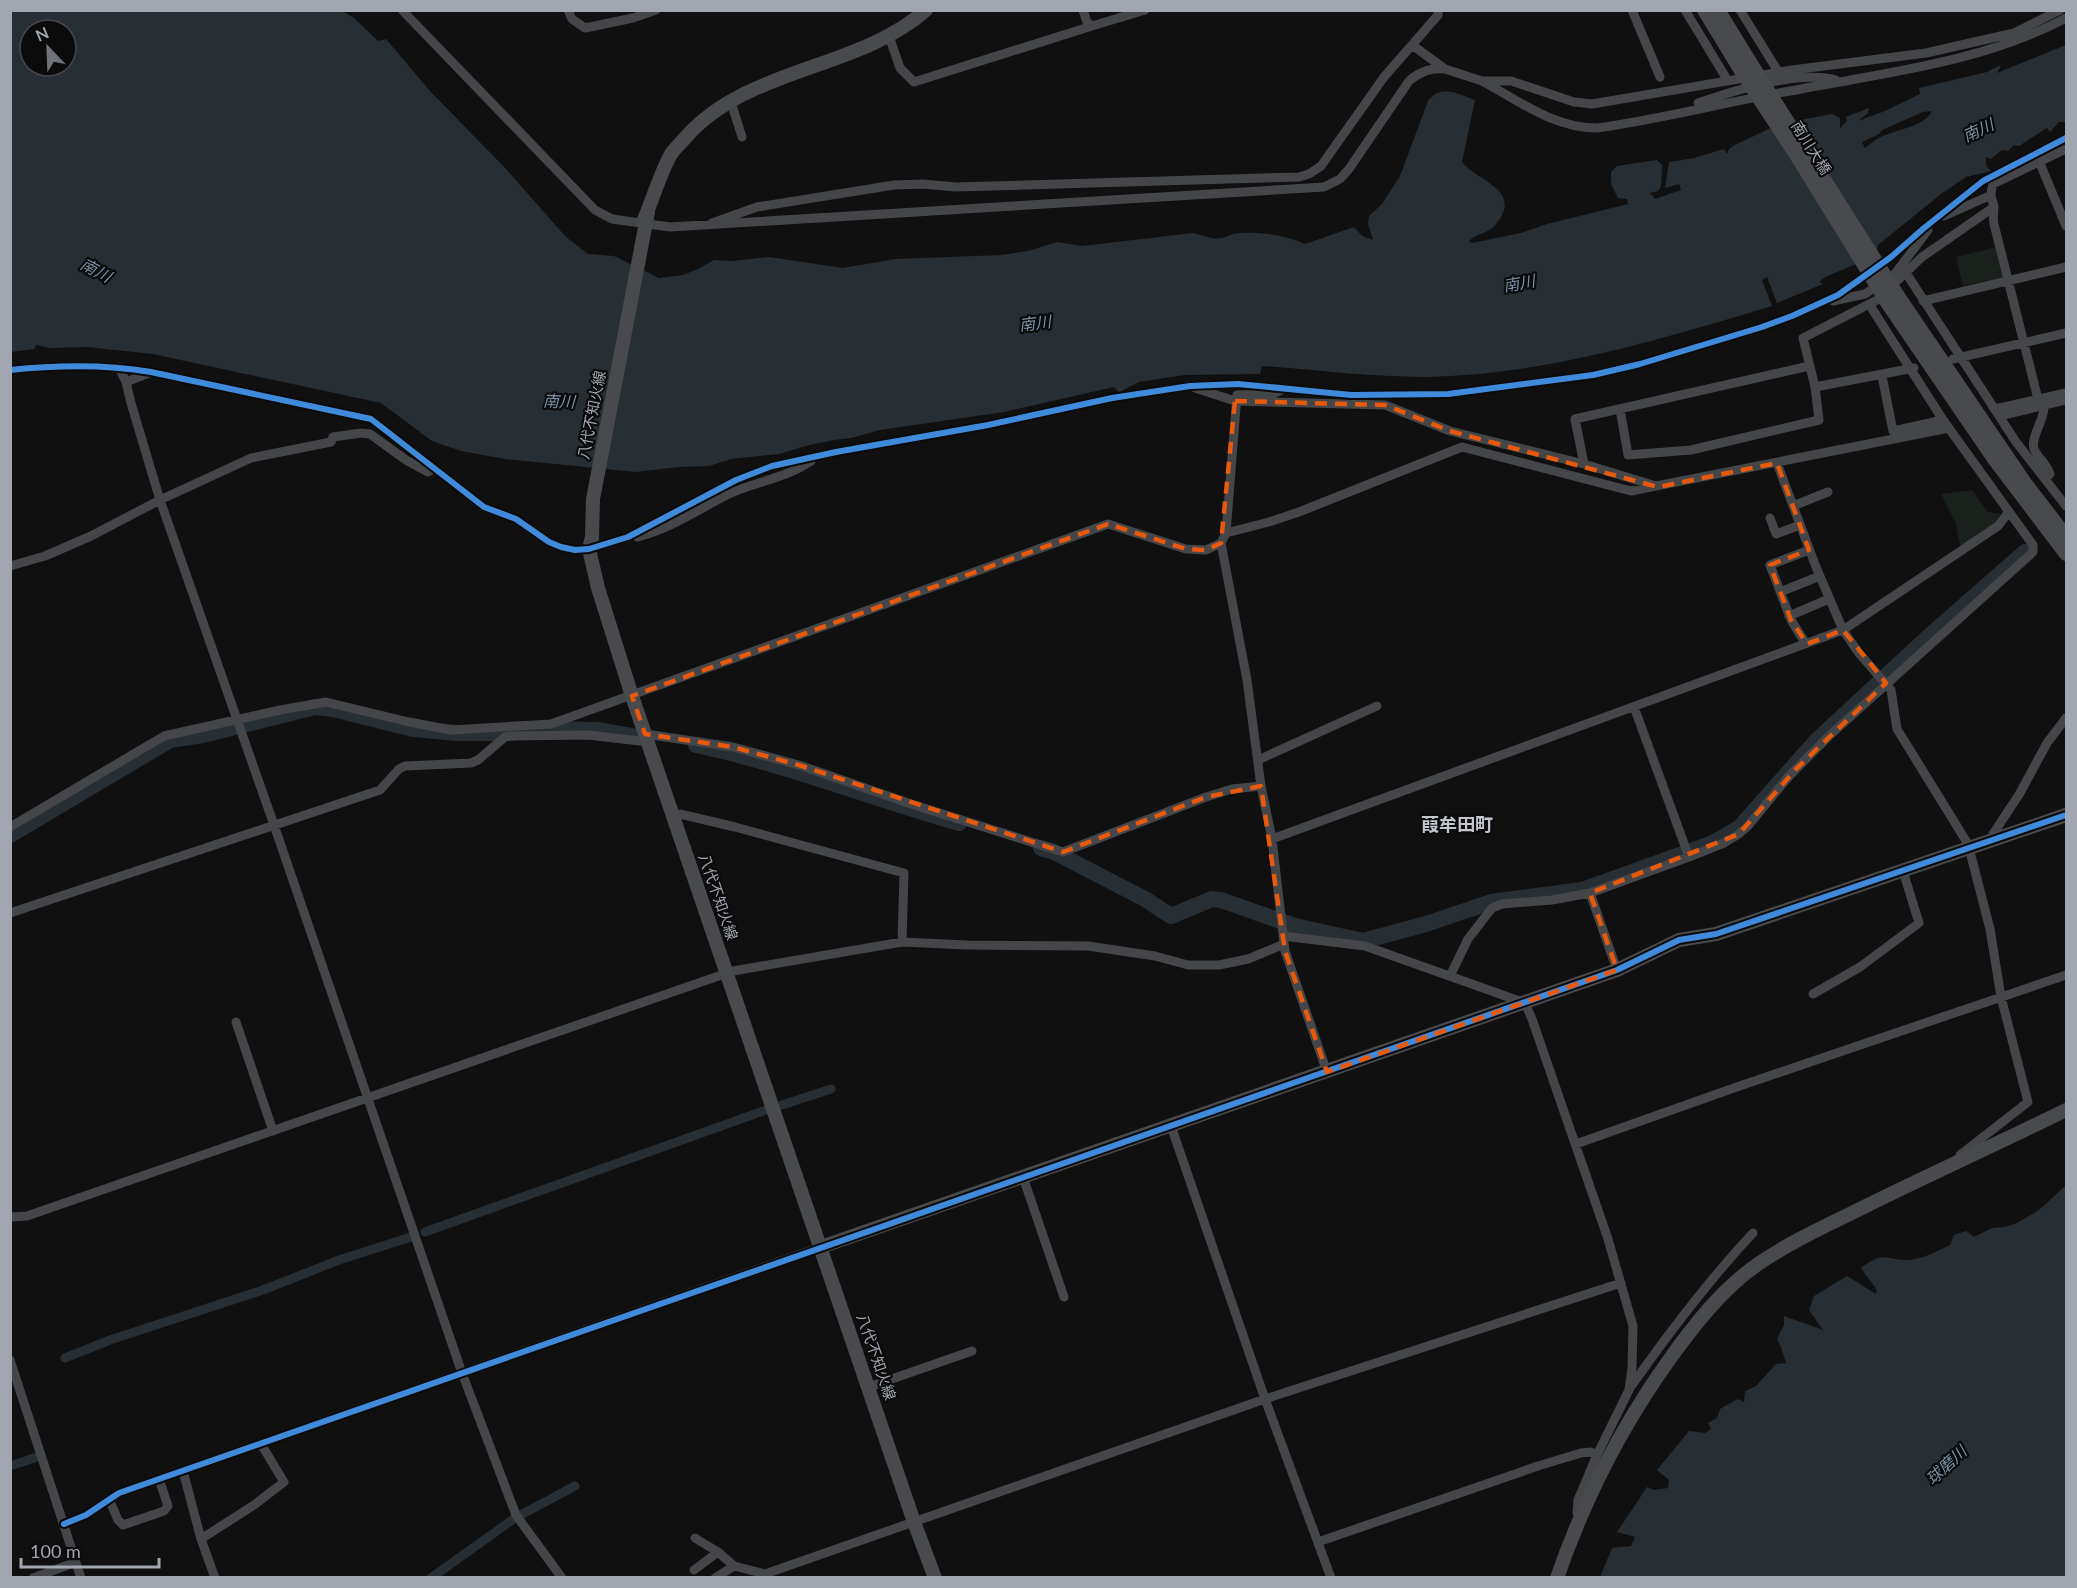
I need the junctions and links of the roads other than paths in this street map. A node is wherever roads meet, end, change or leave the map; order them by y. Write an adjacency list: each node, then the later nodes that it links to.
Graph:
1 (402, 10): 31 (street)
2 (568, 10): 3 (street)
3 (656, 10)
4 (926, 10): 16 (street, 八代不知火線)
5 (1083, 10): 15 (street)
6 (1145, 10): 15 (street)
7 (1438, 10): 17 (street)
8 (1632, 10): 21 (street)
9 (1685, 10): 23 (street)
10 (1704, 10): 19 (street, 南川大橋)
11 (1718, 10): 19 (street)
12 (1740, 10): 20 (street)
13 (2060, 10): 20 (street)
14 (2067, 18): 22 (street)
15 (1092, 26): 16 (street)
16 (889, 36): 24 (street, 八代不知火線)
17 (1412, 45): 18 (street); 33 (street)
18 (1445, 69): 22 (street); 33 (street)
19 (1749, 72): 62 (street, 南川大橋, bridge)
20 (1779, 73): 23 (street)
21 (1660, 77)
22 (1482, 81): 23 (street)
23 (1728, 81)
24 (731, 102): 25 (street); 31 (street, 八代不知火線)
25 (742, 137)
26 (2067, 138): 32 (street)
27 (2067, 149): 28 (street)
28 (2039, 161): 29 (street); 34 (street)
29 (1989, 196): 30 (street); 32 (street)
30 (1994, 207): 36 (street); 37 (street)
31 (645, 218): 33 (street); 78 (street, 八代不知火線, bridge)
32 (1936, 218): 36 (street); 40 (street)
33 (707, 226)
34 (2067, 226)
35 (2067, 267): 37 (street)
36 (1903, 270): 38 (street); 39 (street); 40 (street)
37 (2008, 281): 38 (street); 42 (street)
38 (1923, 301): 43 (street)
39 (1869, 304): 44 (street); 46 (street)
40 (1816, 305): 53 (street)
41 (2067, 333): 42 (street)
42 (2023, 342): 43 (street); 57 (street)
43 (1957, 358): 59 (street)
44 (1809, 366): 52 (street); 58 (street)
45 (119, 367): 47 (street); 48 (street); 50 (street)
46 (1912, 368): 49 (street); 60 (street)
47 (10, 370)
48 (151, 372): 50 (street); 65 (street)
49 (1882, 376): 52 (street); 60 (street)
50 (126, 382): 70 (street)
51 (1190, 386): 53 (street); 56 (street); 78 (street)
52 (1815, 387): 58 (street)
53 (1286, 388): 56 (street)
54 (2067, 393): 57 (street)
55 (2067, 400): 57 (street)
56 (1235, 401): 64 (street); 76 (street)
57 (2041, 403): 59 (street); 67 (street)
58 (1620, 409): 64 (street)
59 (1998, 412): 61 (street)
60 (1946, 424): 63 (street); 66 (street)
61 (2016, 442): 62 (street); 67 (street)
62 (1999, 455): 66 (street); 77 (street); 81 (street)
63 (1777, 463): 68 (street); 71 (street)
64 (1584, 464): 68 (street)
65 (435, 468): 70 (street); 78 (street)
66 (1978, 469): 73 (street)
67 (2045, 478): 72 (street)
68 (1658, 487): 76 (street)
69 (1828, 492): 71 (street)
70 (160, 500): 82 (street); 94 (street)
71 (1793, 506): 75 (street)
72 (2067, 506)
73 (2008, 513): 87 (street); 89 (street)
74 (1770, 518): 75 (street)
75 (1800, 525): 80 (street)
76 (1226, 533): 79 (street)
77 (2067, 536)
78 (590, 543): 90 (street, 八代不知火線)
79 (1221, 543): 90 (street); 96 (street)
80 (1809, 550): 83 (street); 84 (street)
81 (2067, 554)
82 (10, 566)
83 (1820, 576): 84 (street); 85 (street)
84 (1780, 592): 86 (street)
85 (1829, 599): 86 (street); 87 (street)
86 (1789, 616): 88 (street)
87 (1843, 630): 88 (street); 89 (street)
88 (1806, 644): 92 (street)
89 (1883, 680): 104 (street); 105 (street)
90 (632, 696): 94 (street); 95 (street, 八代不知火線)
91 (1377, 706): 96 (street)
92 (1634, 707): 102 (street); 105 (street)
93 (2067, 718): 103 (street)
94 (239, 725): 100 (street); 101 (street)
95 (646, 738): 97 (street); 98 (street, 八代不知火線); 100 (street)
96 (1258, 760): 97 (street)
97 (1261, 786): 102 (street)
98 (673, 815): 110 (street); 112 (street, 八代不知火線)
99 (2067, 815): 103 (street)
100 (274, 825): 108 (street); 120 (street)
101 (10, 827)
102 (1272, 839): 109 (street)
103 (1994, 840): 104 (street)
104 (1969, 848): 106 (street); 116 (street)
105 (1689, 857): 107 (street)
106 (1903, 872): 111 (street); 115 (street)
107 (1590, 893): 111 (street); 114 (street)
108 (10, 913)
109 (1283, 936): 110 (street); 114 (street); 119 (street)
110 (902, 942): 112 (street)
111 (1617, 970): 117 (street)
112 (726, 973): 120 (street); 129 (street, 八代不知火線)
113 (2067, 975): 116 (street)
114 (1450, 976): 117 (street)
115 (1813, 994)
116 (2001, 997): 124 (street); 125 (street)
117 (1525, 1003): 119 (street); 124 (street)
118 (236, 1022): 123 (street)
119 (1327, 1072): 122 (street)
120 (368, 1097): 123 (street); 134 (street)
121 (2067, 1110): 125 (street)
122 (1171, 1126): 126 (street); 137 (street)
123 (273, 1131): 127 (street)
124 (1576, 1144): 130 (street)
125 (1960, 1161): 143 (street)
126 (1023, 1177): 129 (street); 131 (street)
127 (10, 1217)
128 (1753, 1233): 136 (street)
129 (821, 1247): 134 (street); 135 (street, 八代不知火線)
130 (1621, 1282): 136 (street); 137 (street)
131 (1064, 1298)
132 (972, 1351): 135 (street)
133 (10, 1360): 145 (street)
134 (462, 1373): 138 (street); 156 (street)
135 (868, 1387): 144 (street, 八代不知火線)
136 (1629, 1390): 139 (street)
137 (1265, 1400): 144 (street); 148 (street)
138 (261, 1444): 140 (street); 147 (street)
139 (1597, 1455): 143 (street); 148 (street)
140 (183, 1471): 141 (street); 147 (street)
141 (159, 1479): 142 (street); 142 (street)
142 (109, 1499): 145 (street)
143 (1580, 1517): 160 (street)
144 (914, 1522): 151 (street); 158 (street, 八代不知火線)
145 (64, 1524): 150 (street)
146 (695, 1538): 149 (street)
147 (201, 1539): 155 (street)
148 (1318, 1542): 159 (street)
149 (717, 1552): 151 (street); 152 (street)
150 (76, 1562): 153 (street); 154 (street)
151 (734, 1566): 157 (street)
152 (694, 1570)
153 (33, 1578)
154 (81, 1578)
155 (215, 1578)
156 (562, 1578)
157 (715, 1578)
158 (935, 1578)
159 (1331, 1578)
160 (1557, 1578)

